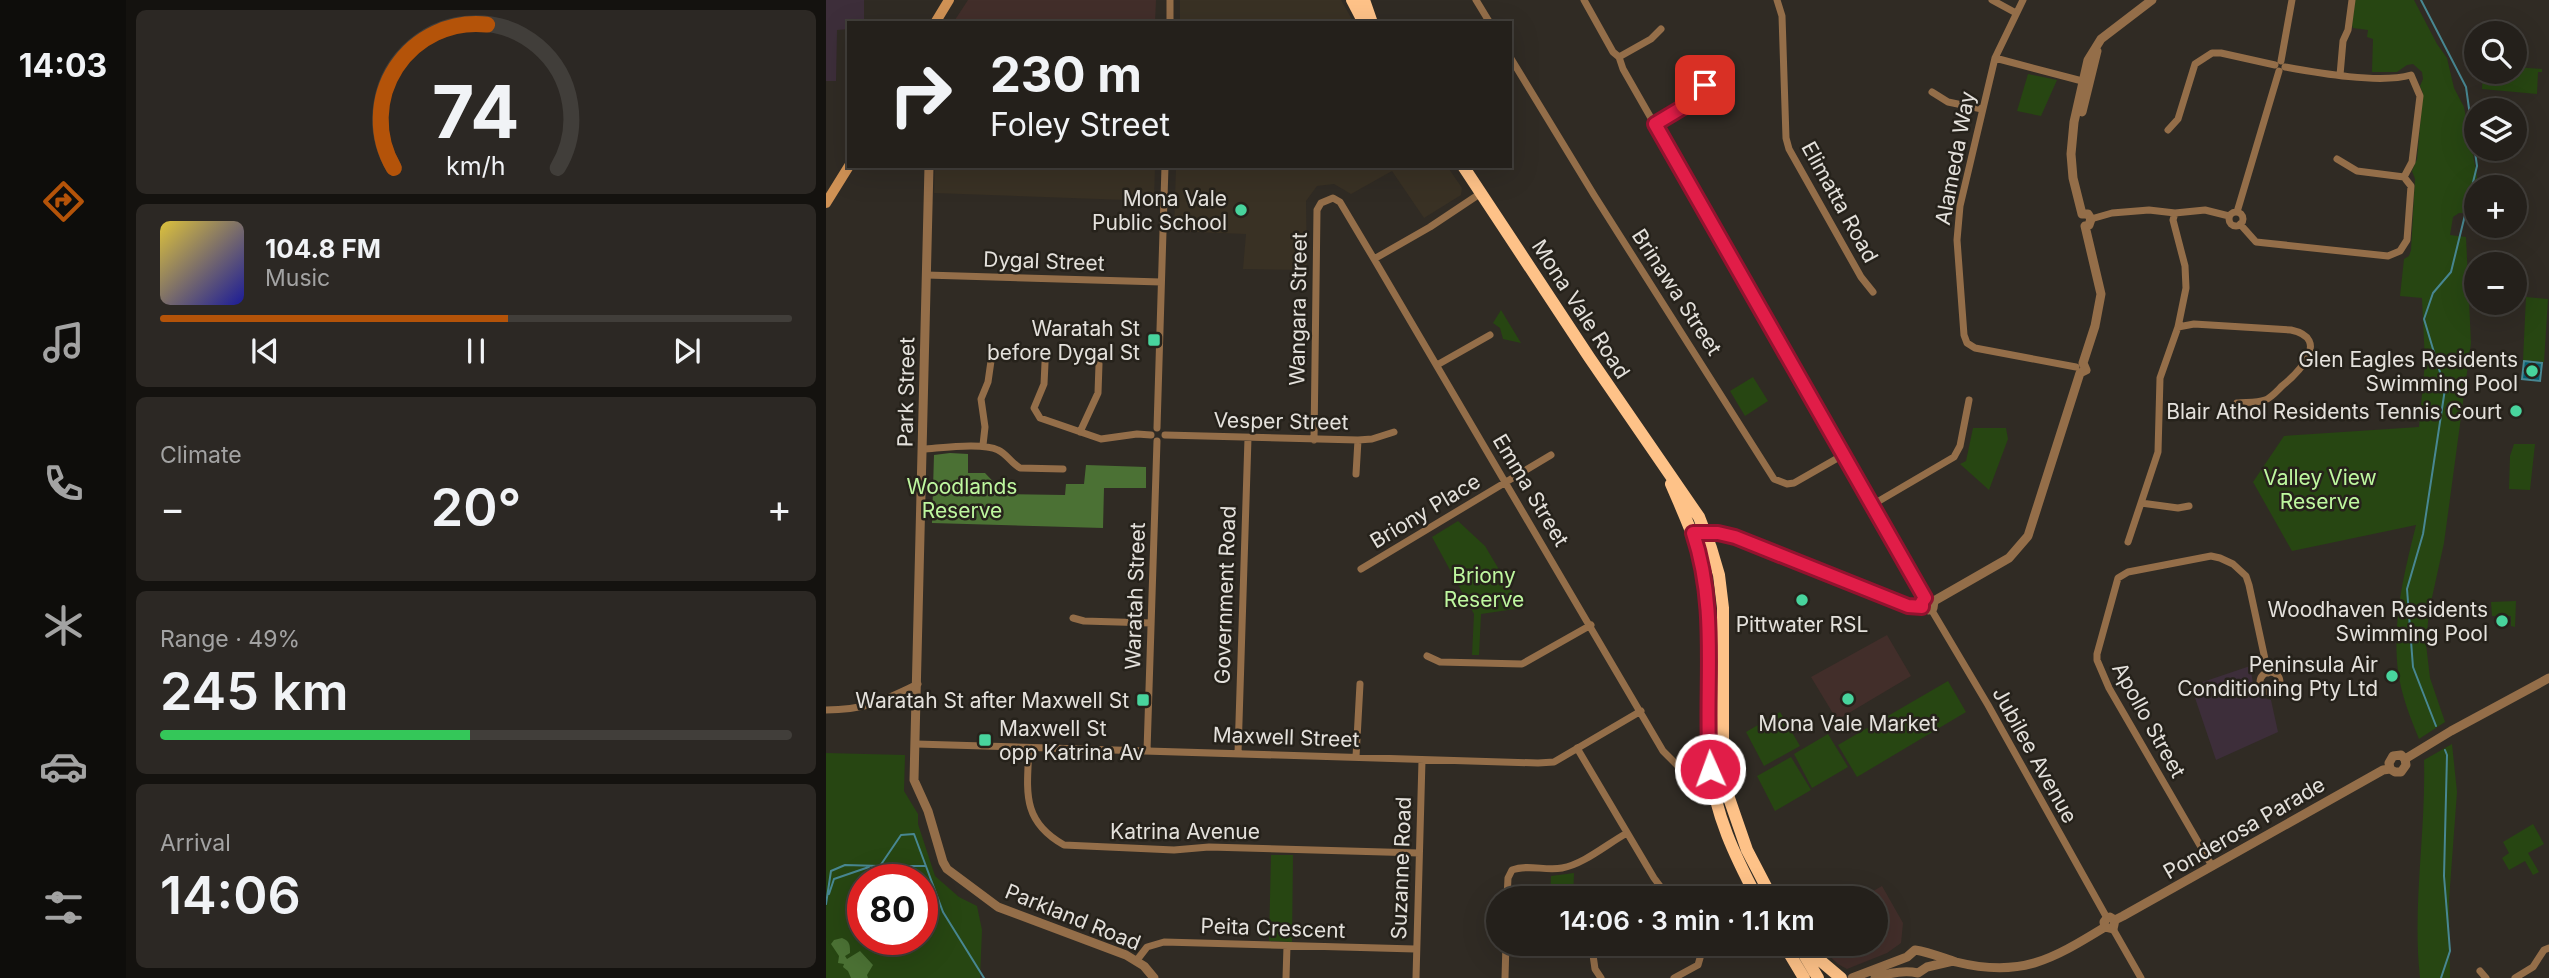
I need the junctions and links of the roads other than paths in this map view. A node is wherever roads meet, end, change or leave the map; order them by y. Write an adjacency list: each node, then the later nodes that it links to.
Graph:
1 (949, 0): 14 (main road)
2 (1170, 0): 15 (street)
3 (1352, 0): 16 (highway)
4 (1364, 0): 17 (highway)
5 (1476, 0): 18 (street)
6 (1584, 0): 20 (street, Jubilee Avenue)
7 (1777, 0): 46 (street, Elimatta Road)
8 (1992, 0): 13 (street)
9 (2024, 0): 13 (street, Alameda Way)
10 (2152, 0): 25 (street)
11 (2292, 0): 23 (street)
12 (2352, 0): 24 (street)
13 (2016, 13): 21 (street, Alameda Way)
14 (936, 21)
15 (1170, 21)
16 (1363, 21)
17 (1371, 21)
18 (1489, 21)
19 (1661, 29): 20 (street)
20 (1619, 57): 29 (street, Jubilee Avenue)
21 (1995, 58): 25 (street); 28 (street, Alameda Way)
22 (1512, 60): 67 (street, Brinawa Street)
23 (2280, 66): 24 (street); 30 (street); 41 (street)
24 (2340, 75): 36 (street)
25 (2086, 82): 42 (street)
26 (1705, 85): 29 (street)
27 (1933, 92): 28 (street)
28 (1982, 109): 53 (street, Alameda Way)
29 (1655, 124): 67 (street, Jubilee Avenue)
30 (2168, 130)
31 (2337, 159): 36 (street)
32 (848, 168): 39 (main road)
33 (929, 168): 44 (street, Park Street)
34 (1165, 168): 45 (street)
35 (1463, 168): 37 (highway, Mona Vale Road)
36 (2404, 177): 41 (street)
37 (1481, 193): 43 (street); 74 (highway, Mona Vale Road)
38 (1340, 202): 43 (street, Emma Street); 62 (street, Wangara Street)
39 (826, 203)
40 (2175, 213): 41 (street); 42 (street); 47 (street)
41 (2233, 214)
42 (2088, 222): 53 (street)
43 (1374, 259): 52 (street, Emma Street)
44 (926, 275): 45 (street, Dygal Street); 65 (street, Park Street)
45 (1161, 282): 56 (street)
46 (1873, 292)
47 (2178, 327): 55 (street); 71 (street)
48 (1490, 335): 52 (street)
49 (991, 360): 64 (street)
50 (1045, 363): 57 (street)
51 (1099, 364): 57 (street)
52 (1437, 365): 70 (street, Emma Street)
53 (2080, 368): 77 (street)
54 (1969, 400): 72 (street)
55 (2237, 403)
56 (1157, 428): 59 (street); 60 (street)
57 (1080, 432): 60 (street)
58 (1394, 432): 63 (street, Vesper Street)
59 (1165, 435): 60 (street); 61 (street, Vesper Street)
60 (1154, 438): 79 (street, Waratah Street)
61 (1248, 438): 62 (street, Vesper Street); 93 (street, Government Road)
62 (1314, 440): 63 (street, Vesper Street)
63 (1358, 440): 69 (street)
64 (983, 445): 65 (street); 68 (street)
65 (923, 449): 84 (street, Park Street)
66 (1551, 455): 70 (street, Briony Place)
67 (1843, 455): 72 (street, Jubilee Avenue)
68 (1063, 469)
69 (1356, 474)
70 (1507, 483): 76 (street, Briony Place); 80 (street, Emma Street)
71 (2141, 503): 73 (street); 75 (street)
72 (1872, 505): 77 (street, Jubilee Avenue)
73 (2189, 506)
74 (1700, 533): 77 (street); 89 (highway, Mona Vale Road); 96 (highway, Mona Vale Road)
75 (2127, 542)
76 (1361, 569)
77 (1928, 604): 105 (street, Jubilee Avenue)
78 (1073, 618): 79 (street)
79 (1151, 623): 92 (street, Waratah Street)
80 (1591, 625): 81 (street); 87 (street, Emma Street)
81 (1426, 656)
82 (2268, 673): 100 (street, Apollo Street)
83 (2549, 677): 100 (street, Ponderosa Parade)
84 (918, 684): 86 (street); 88 (street, Park Street)
85 (1360, 684): 94 (street)
86 (826, 710)
87 (1641, 711): 91 (street, Maxwell Street); 96 (street, Emma Street)
88 (916, 744): 90 (street, Maxwell Street); 117 (street, Parkland Road)
89 (1723, 746): 96 (highway); 97 (highway, Mona Vale Road)
90 (1029, 748): 92 (street, Maxwell Street); 99 (street, Katrina Avenue)
91 (1577, 748): 95 (street, Maxwell Street); 98 (street)
92 (1147, 751): 93 (street, Maxwell Street)
93 (1238, 753): 94 (street, Maxwell Street)
94 (1356, 757): 95 (street, Maxwell Street)
95 (1422, 760): 99 (street, Suzanne Road)
96 (1710, 769): 97 (highway); 103 (highway, Mona Vale Road)
97 (1734, 814): 104 (highway, Mona Vale Road)
98 (1627, 833): 101 (street); 102 (street)
99 (1419, 853): 108 (street, Suzanne Road)
100 (2212, 866): 105 (street, Ponderosa Parade)
101 (1508, 886)
102 (1661, 886)
103 (1751, 886)
104 (1766, 886)
105 (2110, 924): 118 (street, Ponderosa Parade); 132 (street, Jubilee Avenue)
106 (1287, 946): 108 (street, Peita Crescent); 117 (street, Peita Crescent); 122 (street)
107 (2549, 948): 133 (street)
108 (1415, 949): 123 (street, Suzanne Road)
109 (1926, 954): 116 (street); 118 (street, Ponderosa Parade); 119 (street)
110 (1506, 956): 124 (street)
111 (1593, 956): 125 (street)
112 (1701, 956): 126 (street)
113 (1791, 956): 127 (highway)
114 (1805, 956): 128 (highway)
115 (1815, 956): 129 (highway)
116 (1907, 957): 120 (street); 130 (street)
117 (1137, 960): 121 (street, Parkland Road)
118 (1953, 961): 119 (street, Ponderosa Parade)
119 (1927, 967): 120 (street)
120 (1911, 971): 131 (street)
121 (1154, 978)
122 (1286, 978)
123 (1416, 978)
124 (1505, 978)
125 (1601, 978)
126 (1674, 978)
127 (1804, 978)
128 (1818, 978)
129 (1841, 978)
130 (1852, 978)
131 (1875, 978)
132 (2141, 978)
133 (2515, 978)

